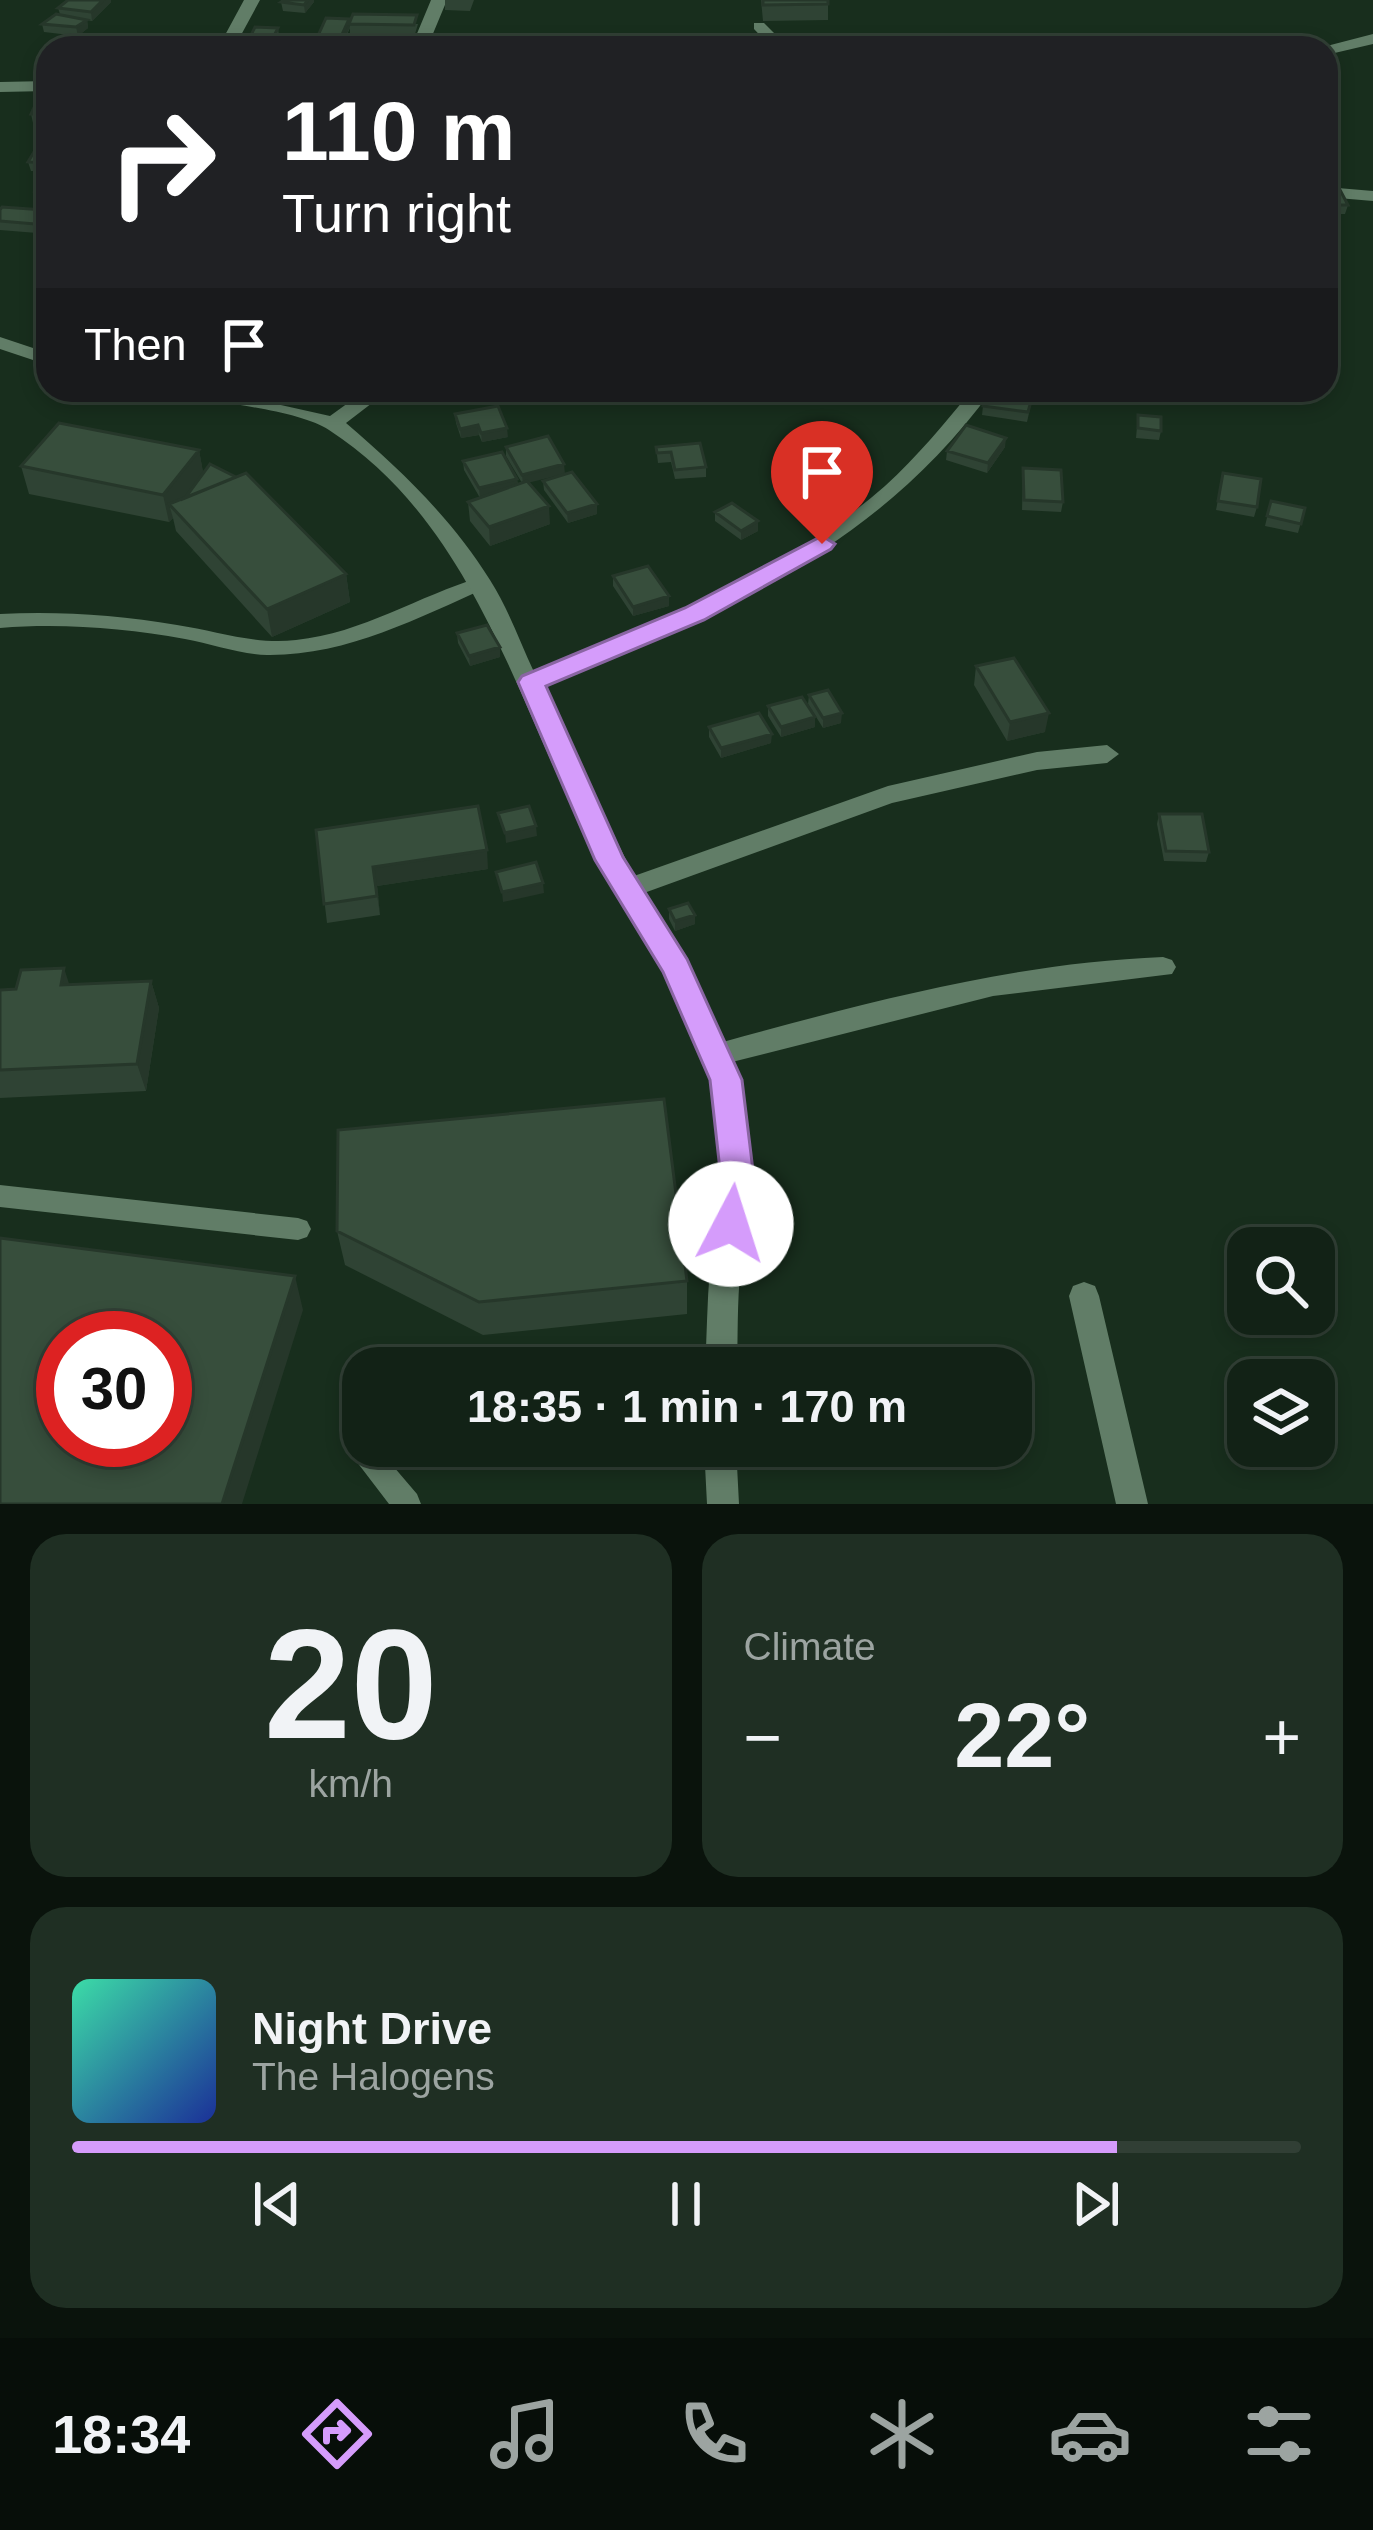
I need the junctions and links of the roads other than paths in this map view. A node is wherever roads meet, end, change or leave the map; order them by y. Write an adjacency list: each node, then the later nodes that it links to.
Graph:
1 (252, 0): 4 (street)
2 (439, 0): 5 (street)
3 (759, 26): 6 (street)
4 (232, 36)
5 (423, 36)
6 (769, 36)
7 (1373, 39): 8 (street)
8 (1338, 47)
9 (3, 84): 10 (street)
10 (36, 85)
11 (1338, 193): 12 (street)
12 (1373, 196)
13 (0, 344): 14 (street)
14 (36, 355)
15 (248, 402): 18 (street)
16 (362, 402): 18 (street)
17 (973, 402): 21 (street)
18 (333, 423): 19 (street)
19 (482, 583): 20 (lane); 21 (street)
20 (0, 621)
21 (531, 682): 23 (street)
22 (1107, 754): 23 (street)
23 (628, 889): 25 (street)
24 (1163, 967): 25 (street)
25 (715, 1055): 29 (street)
26 (0, 1196): 27 (lane)
27 (298, 1229)
28 (1084, 1296): 34 (street)
29 (722, 1347)
30 (376, 1467): 32 (lane)
31 (721, 1467): 33 (street)
32 (406, 1504)
33 (723, 1504)
34 (1132, 1504)

